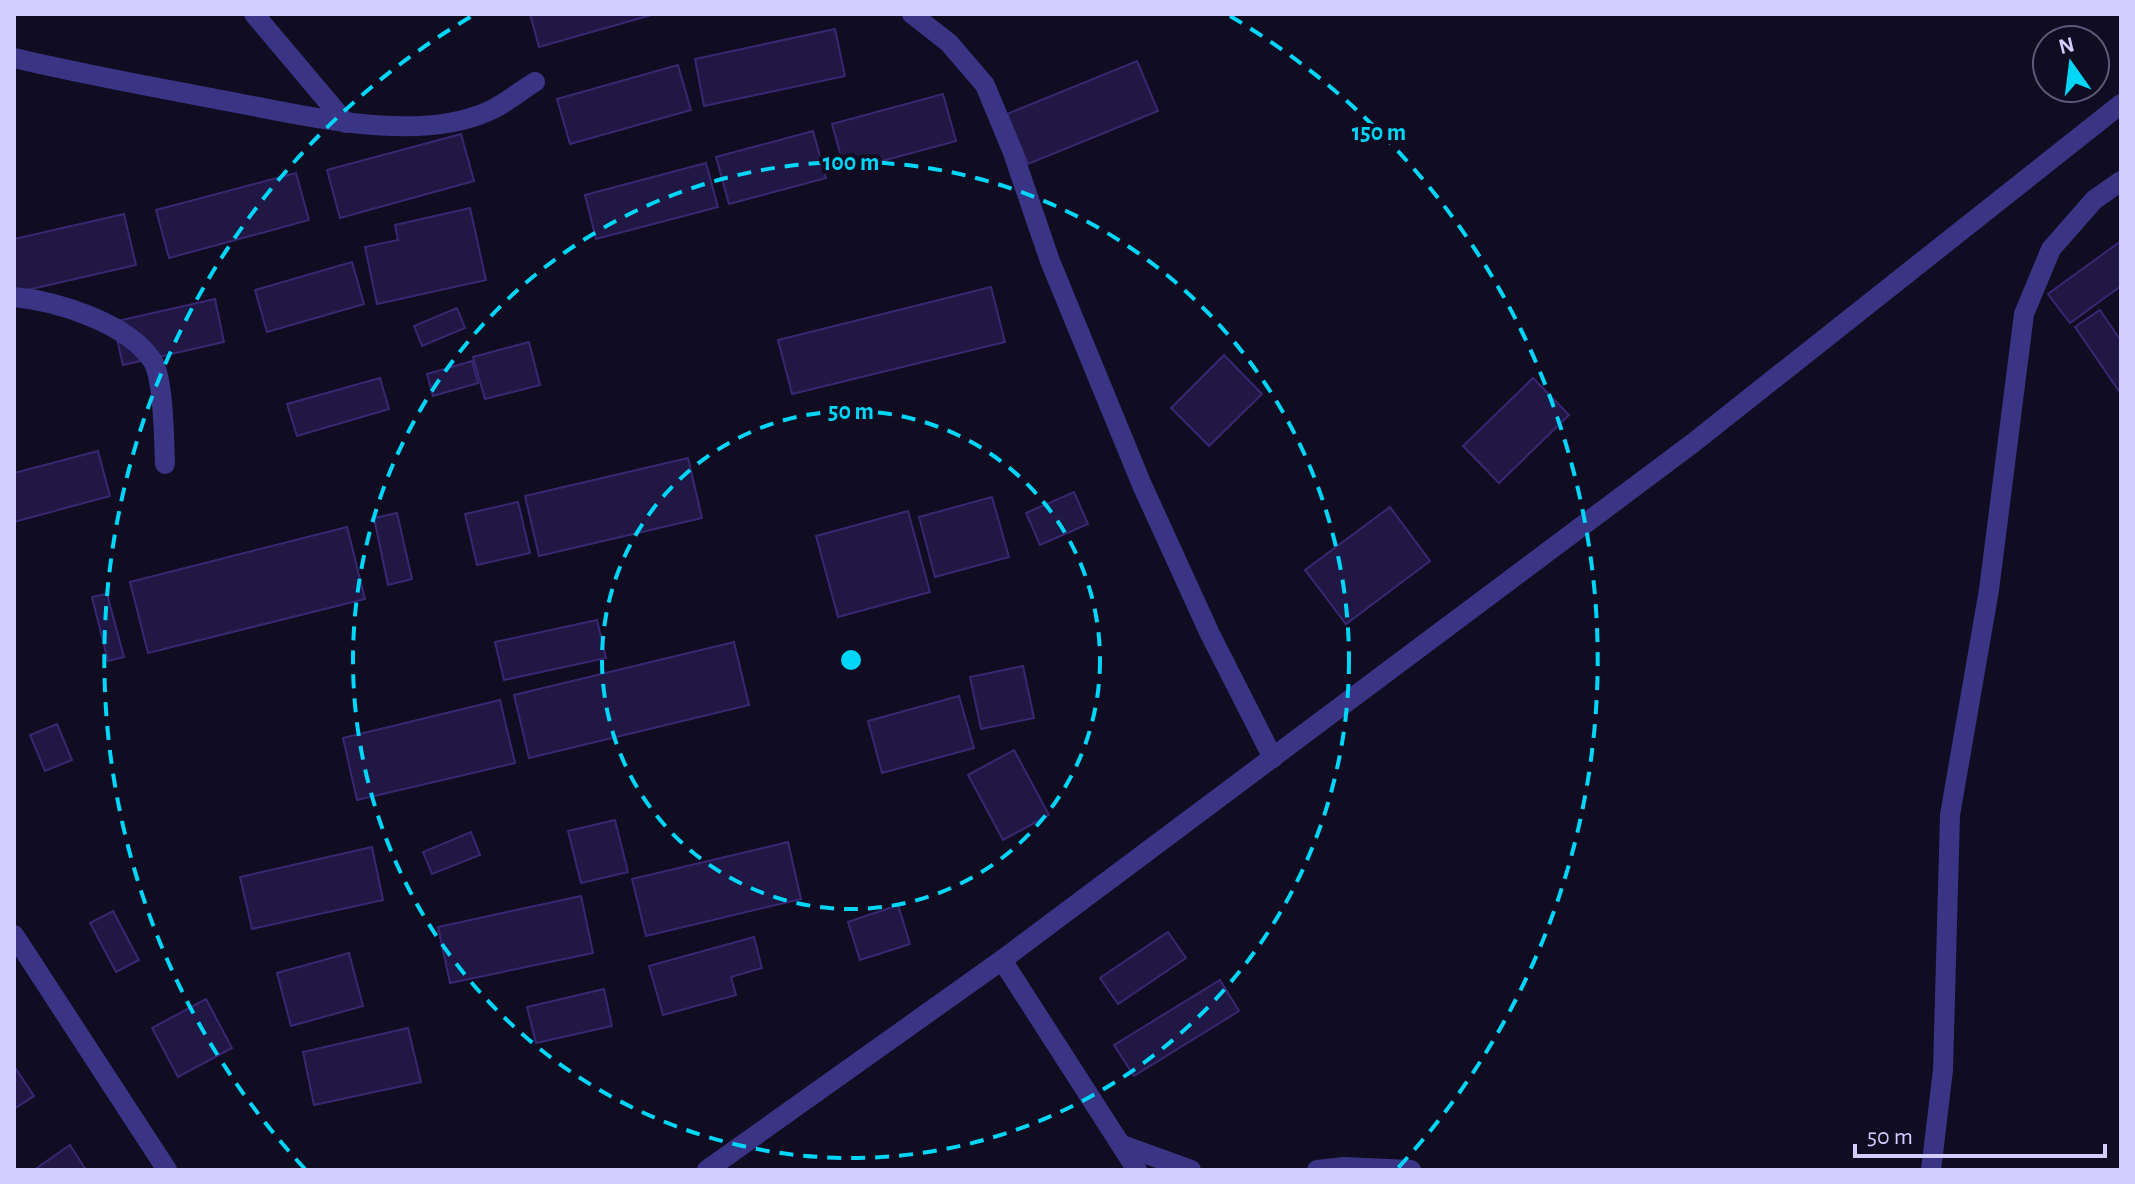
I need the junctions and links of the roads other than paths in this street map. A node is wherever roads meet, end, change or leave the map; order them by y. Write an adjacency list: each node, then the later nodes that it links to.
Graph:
1 (254, 14): 6 (street)
2 (912, 14): 10 (street)
3 (14, 58): 6 (street)
4 (535, 82): 6 (street)
5 (2121, 104): 10 (street)
6 (346, 123)
7 (2121, 181): 20 (street)
8 (14, 297): 9 (street)
9 (165, 464)
10 (1273, 758): 12 (street)
11 (14, 935): 14 (street)
12 (1002, 960): 13 (street); 15 (street)
13 (1122, 1145): 16 (street); 17 (street)
14 (167, 1170)
15 (707, 1170)
16 (1137, 1170)
17 (1191, 1170)
18 (1317, 1170): 19 (street)
19 (1411, 1170)
20 (1931, 1170)

